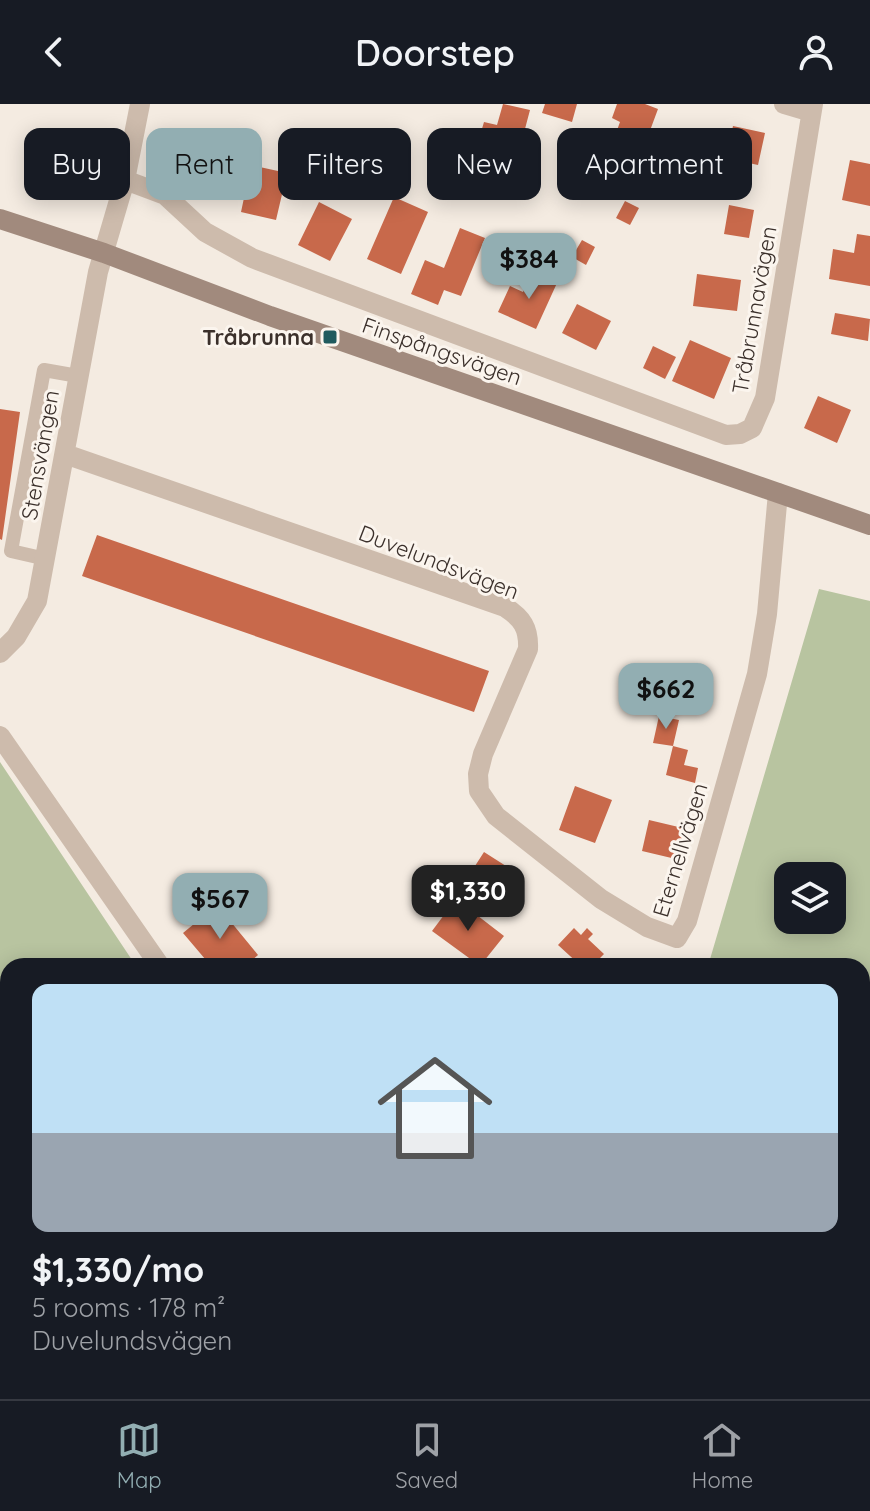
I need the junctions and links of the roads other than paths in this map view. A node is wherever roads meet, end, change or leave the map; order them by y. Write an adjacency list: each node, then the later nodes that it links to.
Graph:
1 (140, 104): 4 (street, Stensvängen)
2 (784, 104): 3 (street)
3 (812, 108): 5 (street, Tråbrunnavägen)
4 (130, 155)
5 (130, 182)
6 (119, 200): 8 (street, Stensvängen)
7 (0, 219): 8 (main road, Finspångsvägen)
8 (104, 253): 9 (street, Stensvängen); 11 (main road, Finspångsvägen)
9 (78, 376): 10 (street, Stensvängen); 13 (lane)
10 (65, 454): 13 (street, Stensvängen); 16 (street, Duvelundsvägen)
11 (778, 493): 12 (main road, Finspångsvägen); 16 (street, Eternellvägen)
12 (870, 525)
13 (46, 559): 14 (street, Stensvängen)
14 (0, 653)
15 (0, 736): 17 (street)
16 (677, 938)
17 (154, 958)

